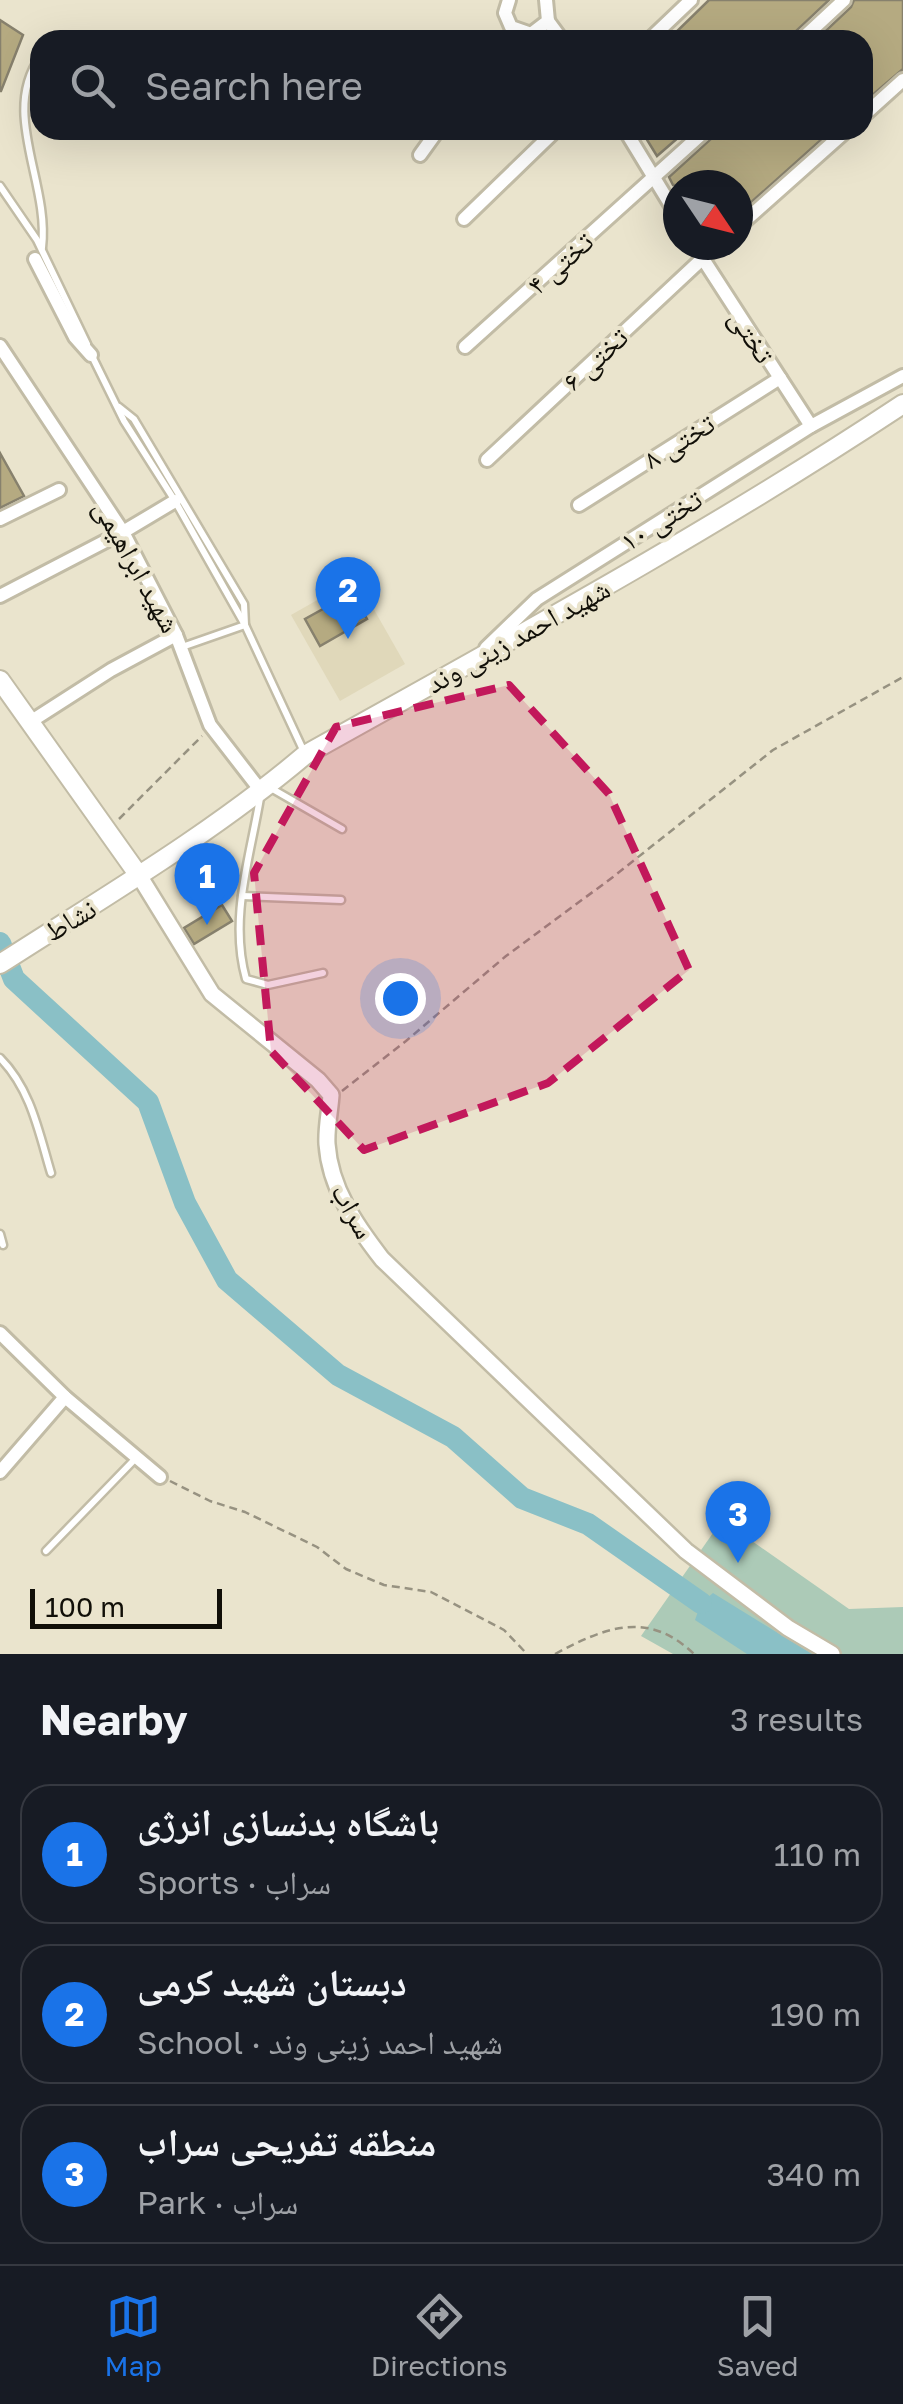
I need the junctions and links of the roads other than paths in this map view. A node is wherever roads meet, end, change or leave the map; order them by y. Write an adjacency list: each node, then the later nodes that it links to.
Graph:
1 (509, 0): 6 (street)
2 (546, 0): 5 (street)
3 (691, 0): 9 (street)
4 (844, 0): 10 (street)
5 (548, 20): 7 (street); 8 (street)
6 (508, 30)
7 (538, 30)
8 (555, 30)
9 (660, 30)
10 (812, 30)
11 (30, 66): 13 (lane)
12 (903, 80): 14 (street)
13 (16, 90)
14 (873, 107)
15 (431, 140): 21 (street)
16 (546, 140): 26 (street)
17 (631, 140): 22 (street)
18 (696, 140): 22 (street, تختی ۴)
19 (836, 140): 25 (street)
20 (18, 149): 27 (lane)
21 (420, 155)
22 (656, 178): 24 (street); 31 (street, تختی ۴)
23 (0, 186): 27 (lane)
24 (663, 190)
25 (753, 214)
26 (464, 219)
27 (39, 254): 32 (street)
28 (701, 260): 38 (street, تختی ۶)
29 (703, 260): 34 (street, تختی)
30 (0, 346): 43 (street, شهید ابراهیمی)
31 (465, 347)
32 (91, 355): 36 (lane)
33 (903, 376): 37 (street, تختی ۱۰)
34 (780, 378): 37 (street, تختی); 41 (street, تختی ۸)
35 (903, 404): 47 (main road, شهید احمد زینی وند)
36 (119, 406): 40 (lane); 45 (lane)
37 (811, 426): 47 (street, تختی ۱۰)
38 (487, 460)
39 (59, 490): 42 (street)
40 (175, 500): 43 (street); 45 (lane)
41 (578, 504)
42 (0, 518)
43 (123, 532): 44 (street); 46 (street, شهید ابراهیمی)
44 (0, 596)
45 (245, 624): 46 (lane); 50 (lane)
46 (178, 641): 49 (street); 51 (street, شهید ابراهیمی)
47 (474, 661): 50 (main road, شهید احمد زینی وند)
48 (0, 680): 49 (main road)
49 (30, 722): 53 (main road)
50 (306, 755): 51 (main road, شهید احمد زینی وند)
51 (265, 789): 52 (lane); 53 (main road, شهید احمد زینی وند); 54 (lane)
52 (342, 829)
53 (140, 878): 56 (main road, نشاط); 68 (street, سراب)
54 (242, 896): 55 (lane); 57 (lane)
55 (342, 900)
56 (0, 964)
57 (323, 973)
58 (0, 1058): 59 (lane)
59 (51, 1173)
60 (0, 1234): 61 (lane)
61 (3, 1245)
62 (0, 1334): 63 (street)
63 (65, 1396): 64 (street); 65 (street)
64 (136, 1458): 66 (street); 67 (lane)
65 (0, 1472)
66 (160, 1477)
67 (46, 1551)
68 (832, 1654)

